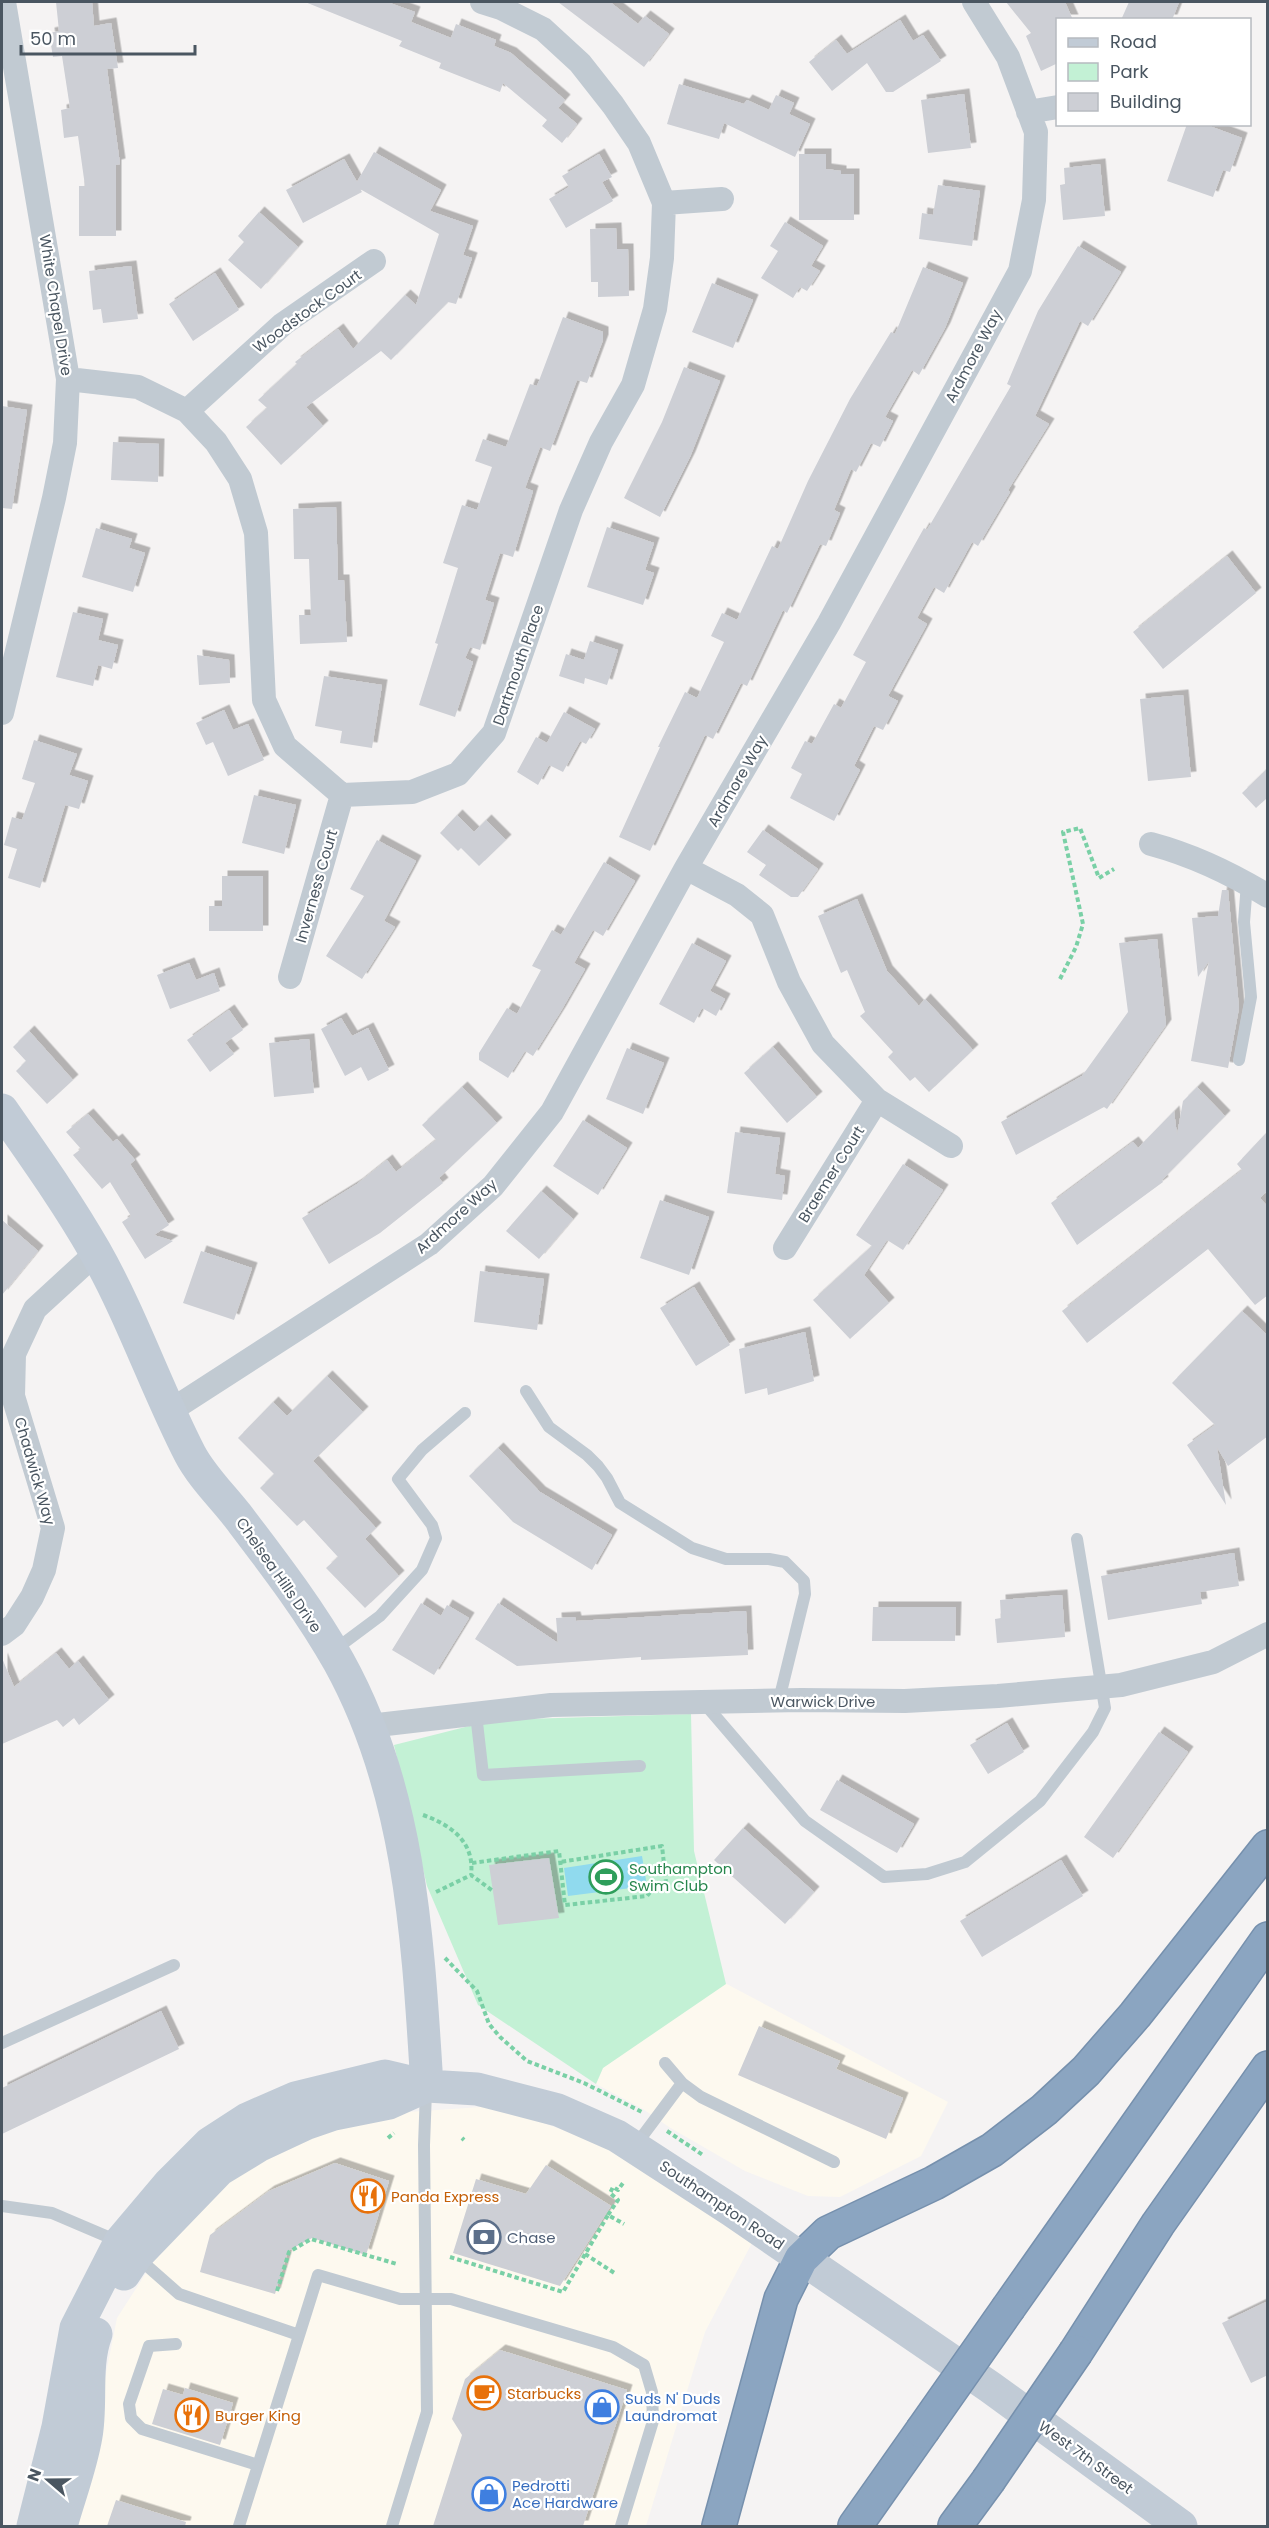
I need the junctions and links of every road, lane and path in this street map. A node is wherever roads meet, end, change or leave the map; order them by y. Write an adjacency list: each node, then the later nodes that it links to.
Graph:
1 (4, 2): 9 (street, White Chapel Drive)
2 (482, 2): 7 (street, Dartmouth Place)
3 (974, 2): 5 (street, Ardmore Way)
4 (1056, 107): 5 (street)
5 (1028, 112): 14 (street, Ardmore Way)
6 (722, 199): 7 (street)
7 (664, 203): 12 (street, Dartmouth Place)
8 (375, 261): 10 (street, Woodstock Court)
9 (68, 379): 10 (street); 11 (street, White Chapel Drive)
10 (187, 411): 12 (street)
11 (2, 713)
12 (342, 795): 18 (street, Inverness Court)
13 (1151, 844): 16 (street)
14 (686, 868): 21 (street); 27 (street, Ardmore Way)
15 (1114, 869): 19 (path)
16 (1247, 883): 17 (street); 20 (lane)
17 (1268, 896)
18 (290, 977)
19 (1060, 979)
20 (1239, 1060)
21 (878, 1100): 23 (street); 24 (street, Braemer Court)
22 (2, 1110): 25 (street, Chelsea Hills Drive)
23 (951, 1146)
24 (785, 1248)
25 (96, 1253): 27 (street, Chelsea Hills Drive); 30 (street, Chadwick Way)
26 (526, 1391): 34 (lane)
27 (170, 1411): 32 (street, Chelsea Hills Drive)
28 (465, 1413): 32 (lane)
29 (1077, 1539): 33 (lane)
30 (2, 1634)
31 (1268, 1634): 33 (street, Warwick Drive)
32 (332, 1651): 37 (street, Chelsea Hills Drive)
33 (1101, 1687): 34 (street, Warwick Drive); 35 (lane)
34 (779, 1700): 35 (street, Warwick Drive)
35 (704, 1702): 36 (street, Warwick Drive)
36 (476, 1714): 37 (street, Warwick Drive); 38 (lane)
37 (369, 1726): 55 (street, Chelsea Hills Drive)
38 (639, 1766)
39 (422, 1825): 42 (path)
40 (1268, 1847): 69 (highway)
41 (560, 1862): 41 (path); 42 (path)
42 (472, 1863): 43 (path)
43 (471, 1875): 45 (path); 46 (path)
44 (434, 1885): 46 (path)
45 (493, 1891)
46 (435, 1892): 47 (path)
47 (437, 1903)
48 (1268, 1939): 84 (highway, bridge)
49 (444, 1948): 56 (path)
50 (174, 1965): 51 (lane)
51 (2, 2043)
52 (665, 2063): 54 (lane)
53 (1268, 2068): 85 (highway, bridge)
54 (682, 2083): 56 (lane); 61 (lane)
55 (427, 2086): 59 (street, Southampton Road); 66 (street, Southampton Road); 73 (lane)
56 (654, 2120): 59 (lane); 60 (path)
57 (394, 2133): 58 (path)
58 (388, 2138)
59 (634, 2147): 69 (street, Southampton Road)
60 (703, 2156)
61 (834, 2162)
62 (623, 2183): 64 (path)
63 (2, 2206): 66 (lane)
64 (608, 2215): 65 (path); 67 (path)
65 (624, 2224)
66 (128, 2249): 74 (lane); 78 (street, Southampton Road); 79 (street, Southampton Road)
67 (585, 2254): 68 (path); 71 (path)
68 (450, 2257)
69 (801, 2259): 76 (street, Southampton Road); 83 (highway)
70 (397, 2264): 72 (path)
71 (616, 2274)
72 (277, 2291)
73 (426, 2300): 74 (lane); 81 (lane); 82 (lane)
74 (299, 2335): 77 (lane)
75 (176, 2344): 77 (lane)
76 (990, 2387): 86 (street, West 7th Street)
77 (258, 2465): 80 (lane)
78 (33, 2526)
79 (61, 2526)
80 (239, 2526)
81 (392, 2526)
82 (621, 2526)
83 (719, 2526)
84 (855, 2526)
85 (955, 2526)
86 (1181, 2526)

